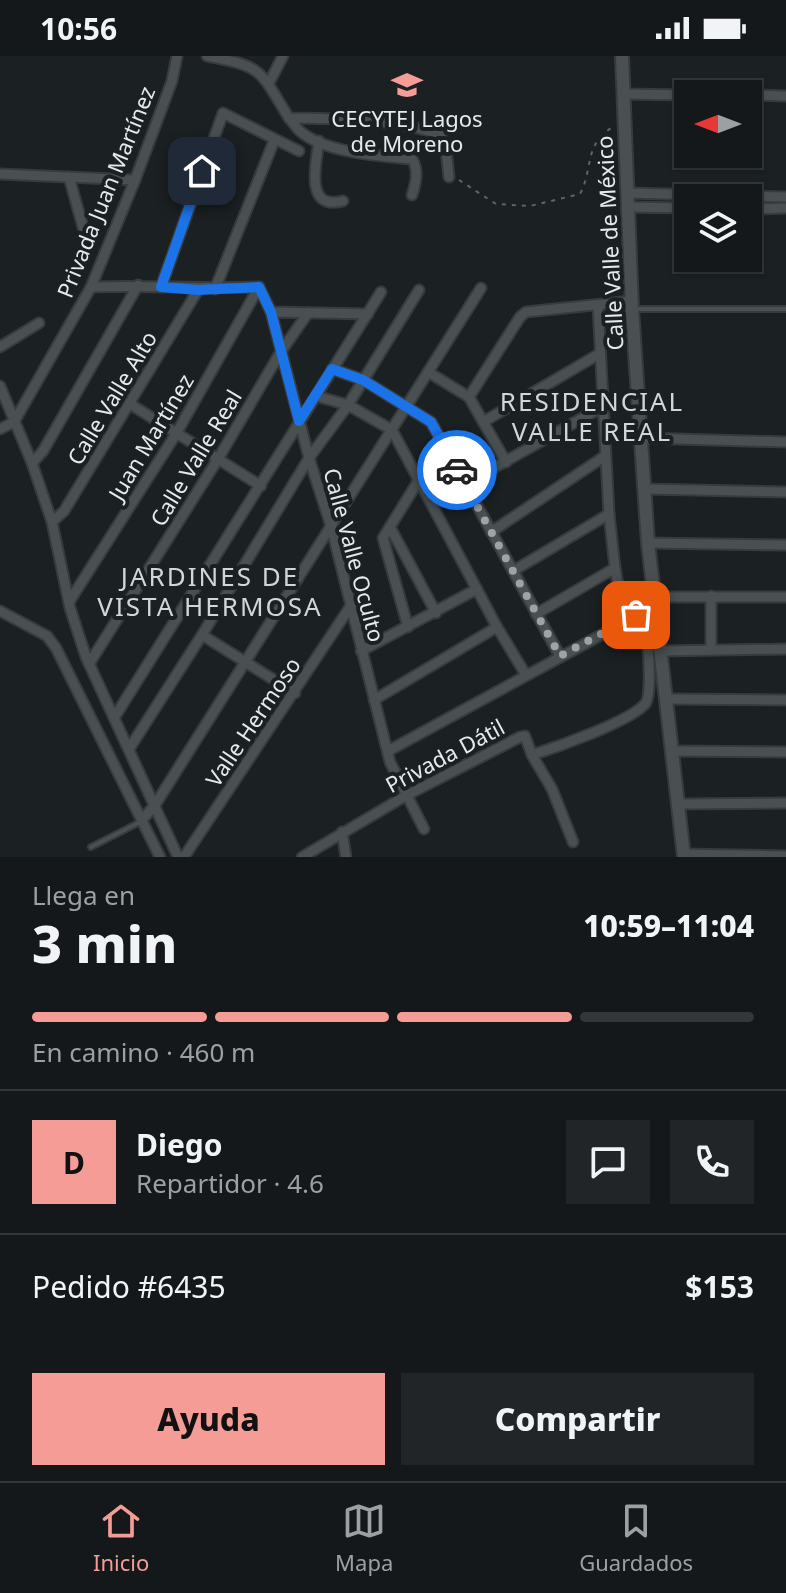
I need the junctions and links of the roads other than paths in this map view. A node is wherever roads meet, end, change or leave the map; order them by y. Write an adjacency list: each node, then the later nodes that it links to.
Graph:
1 (177, 56): 17 (street, Privada Juan Martínez)
2 (207, 56): 5 (street)
3 (283, 56): 5 (street)
4 (622, 56): 6 (street, Calle Valle de México)
5 (269, 83): 10 (street)
6 (623, 94): 7 (street); 18 (street, Calle Valle de México)
7 (674, 95)
8 (762, 95): 9 (street)
9 (786, 96)
10 (289, 118): 12 (street); 16 (street)
11 (274, 141): 13 (street); 29 (street); 32 (street)
12 (319, 141): 19 (street); 21 (street)
13 (299, 151)
14 (0, 174): 15 (street)
15 (69, 177): 17 (street); 26 (street)
16 (449, 177)
17 (135, 180): 28 (street, Privada Juan Martínez)
18 (627, 193): 20 (street); 22 (street, Calle Valle de México)
19 (412, 195)
20 (786, 197)
21 (343, 201)
22 (627, 207): 23 (street); 36 (street, Calle Valle de México)
23 (674, 208)
24 (786, 208): 25 (street)
25 (762, 209)
26 (86, 238)
27 (138, 285): 28 (street); 29 (street); 68 (street)
28 (91, 287): 57 (street, Privada Juan Martínez)
29 (161, 287): 33 (street)
30 (259, 287): 32 (street); 39 (street, Calle Valle Oculto); 61 (street, Juan Martínez)
31 (481, 288): 47 (street)
32 (215, 289): 33 (street)
33 (198, 290): 52 (street, Calle Valle Alto)
34 (419, 290): 48 (street)
35 (381, 292): 41 (street)
36 (632, 305): 37 (street); 38 (lane); 62 (street, Calle Valle de México)
37 (598, 306): 45 (street); 51 (street)
38 (786, 309)
39 (271, 312): 40 (street); 44 (street, Calle Valle Oculto)
40 (308, 313): 41 (street); 44 (street, Calle Valle Real)
41 (368, 314): 46 (street)
42 (39, 323): 43 (street)
43 (0, 347)
44 (280, 353): 56 (street, Calle Valle Oculto); 66 (street, Calle Valle Real)
45 (599, 354): 54 (street); 58 (street)
46 (332, 369): 48 (street); 50 (street)
47 (428, 372): 51 (street); 55 (street)
48 (363, 380): 53 (street); 55 (street)
49 (0, 386): 57 (street)
50 (316, 396): 53 (street); 56 (street)
51 (469, 397): 58 (street)
52 (130, 404): 61 (street); 75 (street, Calle Valle Alto)
53 (348, 405): 60 (street); 65 (street)
54 (604, 406): 64 (street); 67 (street)
55 (406, 407): 60 (street); 70 (street)
56 (299, 421): 65 (street, Calle Valle Oculto); 71 (street)
57 (14, 422): 59 (street); 68 (street)
58 (483, 422): 67 (street)
59 (0, 429)
60 (392, 430): 69 (street); 76 (street)
61 (176, 434): 66 (street); 87 (street, Juan Martínez)
62 (643, 438): 63 (street); 72 (street, Calle Valle de México)
63 (786, 442)
64 (605, 456): 74 (street); 78 (street)
65 (309, 458): 76 (street, Calle Valle Oculto); 96 (street)
66 (218, 459): 71 (street); 102 (street, Calle Valle Real)
67 (506, 462): 70 (street)
68 (32, 463): 75 (street)
69 (419, 480): 77 (street); 83 (street)
70 (465, 484): 78 (street)
71 (261, 486): 109 (street)
72 (646, 489): 73 (street); 79 (street, Calle Valle de México)
73 (786, 492)
74 (609, 514): 81 (street); 82 (street)
75 (52, 522): 87 (street)
76 (331, 526): 88 (street, Calle Valle Oculto); 103 (street)
77 (390, 527): 90 (street); 94 (street)
78 (491, 532): 82 (street)
79 (648, 543): 80 (street); 85 (street, Calle Valle de México)
80 (786, 545)
81 (615, 568): 91 (street); 93 (street)
82 (513, 571): 91 (street)
83 (477, 589): 90 (street); 95 (street)
84 (711, 596): 85 (street); 86 (street); 98 (street)
85 (653, 597): 92 (street); 100 (street, Calle Valle de México)
86 (786, 597)
87 (69, 602): 102 (street)
88 (350, 607): 99 (street, Calle Valle Oculto); 105 (street, Valle Hermoso)
89 (0, 611): 119 (street)
90 (436, 613): 94 (street)
91 (536, 614): 101 (street)
92 (636, 615): 93 (street); 114 (street, Privada Dátil)
93 (625, 622): 101 (street)
94 (408, 627): 99 (street)
95 (497, 627): 104 (street); 107 (street)
96 (202, 635): 103 (street); 110 (street)
97 (786, 649): 98 (street)
98 (711, 650): 100 (street)
99 (361, 651): 107 (street, Calle Valle Oculto)
100 (659, 651): 106 (street, Calle Valle de México)
101 (560, 656): 104 (street)
102 (88, 660): 109 (street)
103 (244, 662): 105 (street); 118 (street)
104 (526, 675): 111 (street)
105 (295, 693): 127 (street, Valle Hermoso)
106 (666, 699): 108 (street); 112 (street, Calle Valle de México)
107 (374, 700): 111 (street, Calle Valle Oculto)
108 (786, 700)
109 (114, 718): 110 (street)
110 (129, 749): 118 (street)
111 (388, 751): 115 (street, Calle Valle Oculto)
112 (671, 751): 113 (street); 117 (street, Calle Valle de México)
113 (786, 752)
114 (532, 755): 115 (street, Privada Dátil); 122 (street)
115 (407, 795): 120 (street, Calle Valle Oculto); 121 (street, Privada Dátil)
116 (786, 803): 117 (street)
117 (677, 804): 124 (street, Calle Valle de México)
118 (155, 805): 119 (street); 127 (street)
119 (142, 820): 123 (lane); 126 (street)
120 (424, 829)
121 (342, 832): 128 (street, Privada Dátil); 129 (street)
122 (573, 842)
123 (91, 847)
124 (683, 855): 125 (street)
125 (786, 856)
126 (160, 857)
127 (181, 857)
128 (302, 857)
129 (346, 857)

